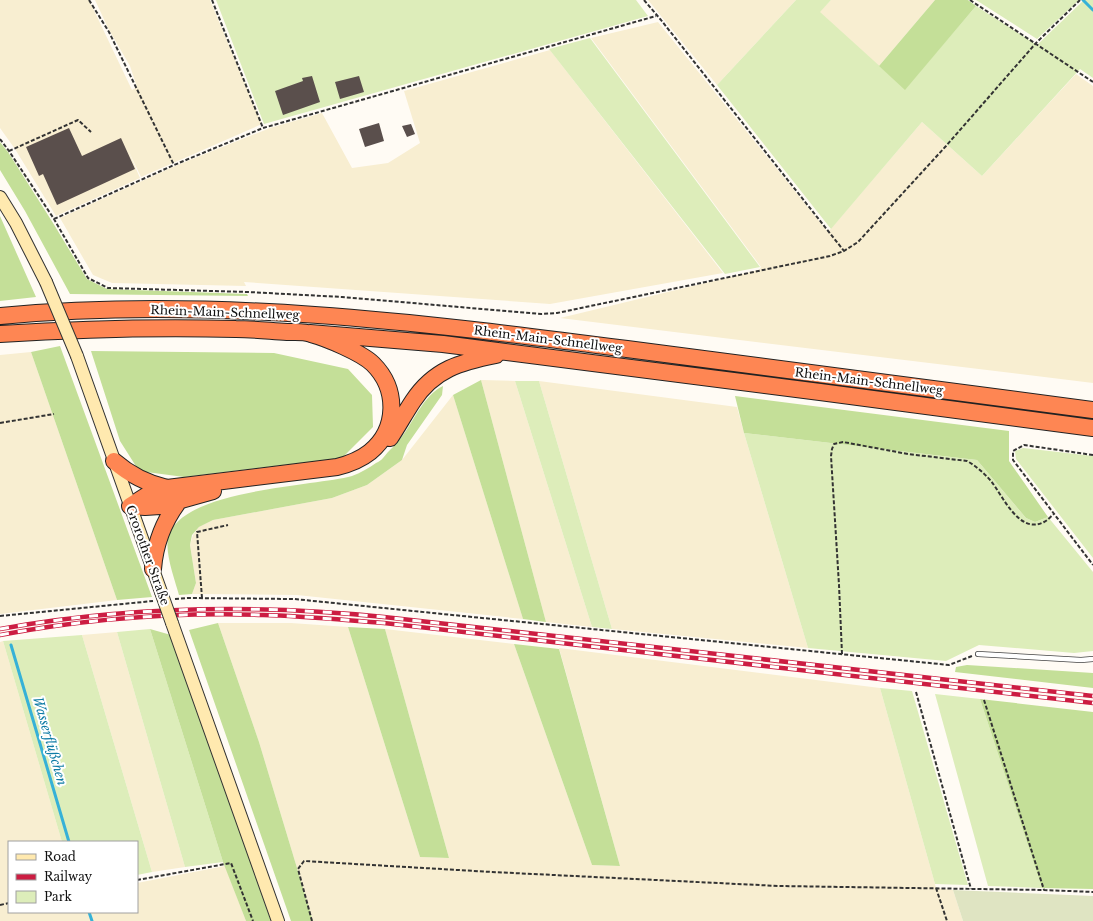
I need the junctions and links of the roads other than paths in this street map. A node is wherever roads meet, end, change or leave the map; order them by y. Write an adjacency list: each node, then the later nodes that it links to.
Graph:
1 (0, 197): 8 (street, Grorother Straße, bridge)
2 (0, 316): 6 (highway, Rhein-Main-Schnellweg)
3 (310, 333): 4 (highway, Rhein-Main-Schnellweg); 5 (highway, Rhein-Main-Schnellweg); 9 (highway)
4 (0, 334)
5 (510, 352): 7 (highway, Rhein-Main-Schnellweg); 10 (highway)
6 (1093, 410)
7 (1093, 428)
8 (114, 461): 9 (highway); 11 (street, Grorother Straße)
9 (167, 488): 11 (highway)
10 (179, 501): 11 (highway); 12 (highway)
11 (130, 506): 12 (street, Grorother Straße)
12 (153, 569): 15 (street, Grorother Straße, bridge)
13 (978, 654): 14 (lane)
14 (1093, 659)
15 (278, 921)

